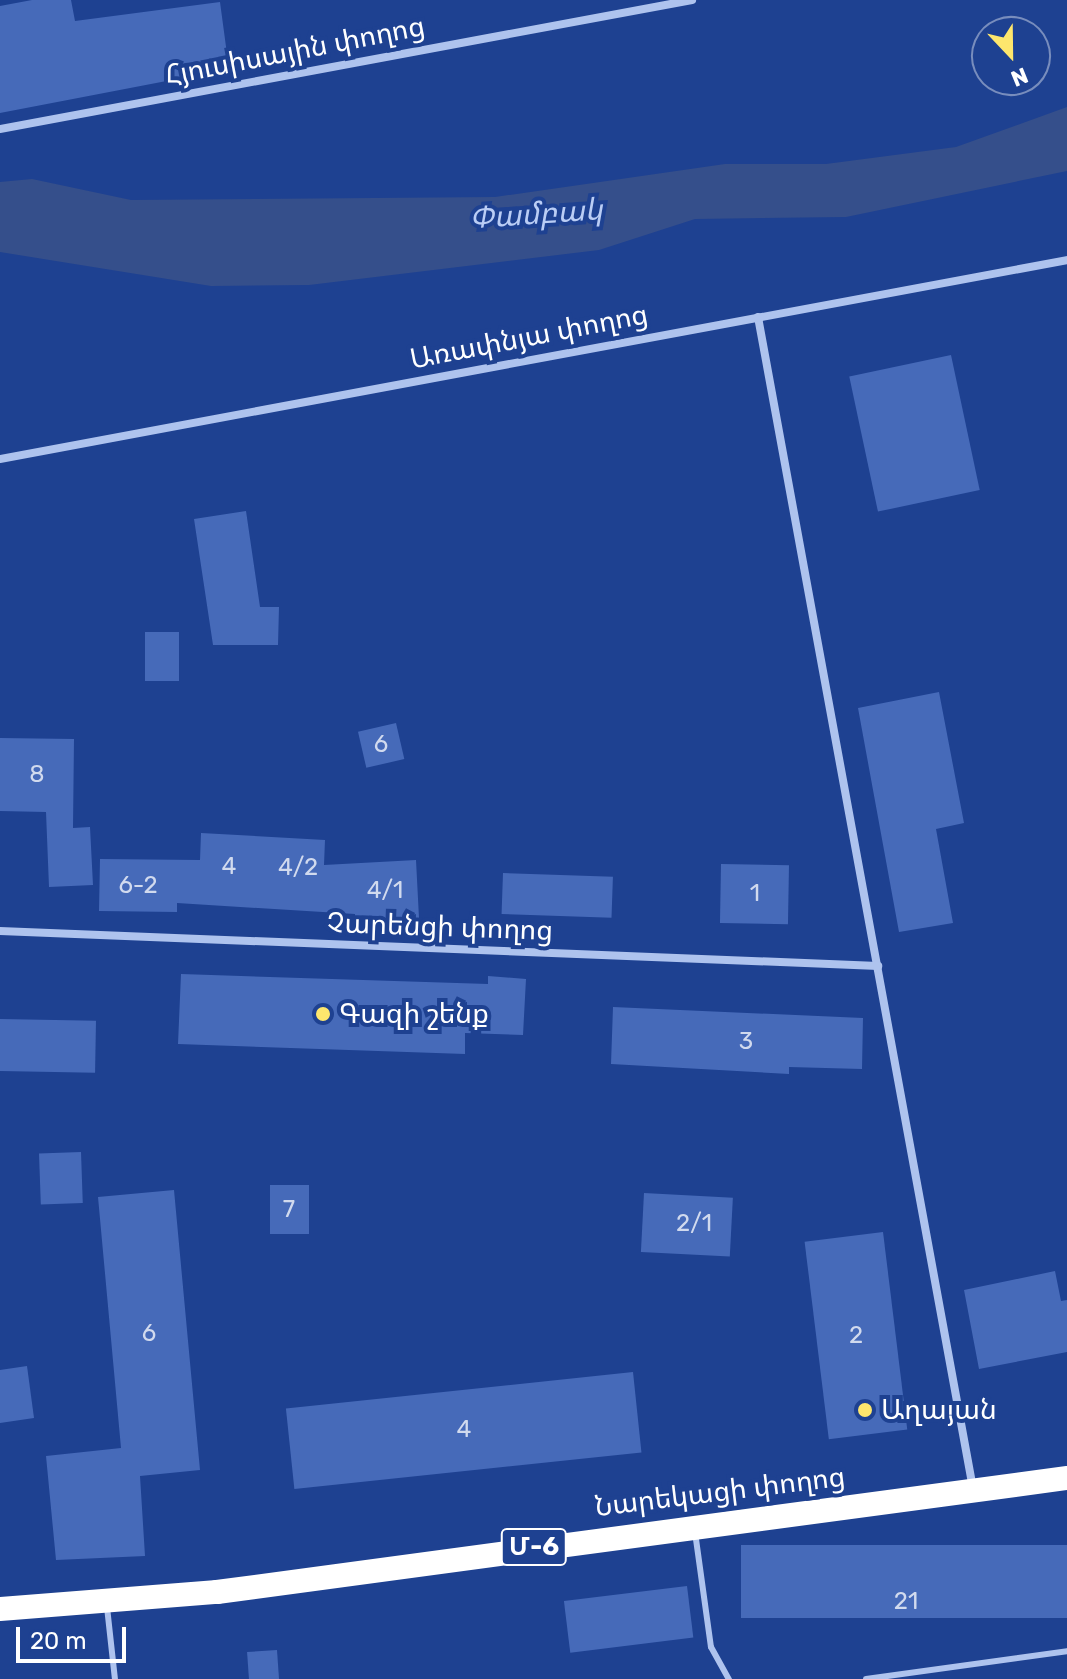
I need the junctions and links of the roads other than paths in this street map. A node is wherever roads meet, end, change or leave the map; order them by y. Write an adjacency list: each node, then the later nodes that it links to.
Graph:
1 (692, 0): 2 (street, Հյուսիսային փողոց)
2 (0, 129)
3 (1067, 260): 4 (street, Առափնյա փողոց)
4 (758, 317): 5 (street, Առափնյա փողոց); 7 (street)
5 (0, 459)
6 (0, 931): 7 (street, Չարենցի փողոց)
7 (878, 966): 9 (street)
8 (1067, 1478): 9 (highway, Նարեկացի փողոց / Մ-6)
9 (973, 1490): 10 (highway, Նարեկացի փողոց / Մ-6)
10 (694, 1524): 11 (highway, Նարեկացի փողոց / Մ-6); 15 (lane)
11 (107, 1601): 12 (highway, Նարեկացի փողոց / Մ-6); 14 (lane)
12 (0, 1609)
13 (1067, 1651): 16 (lane)
14 (115, 1679)
15 (729, 1679)
16 (866, 1679)

